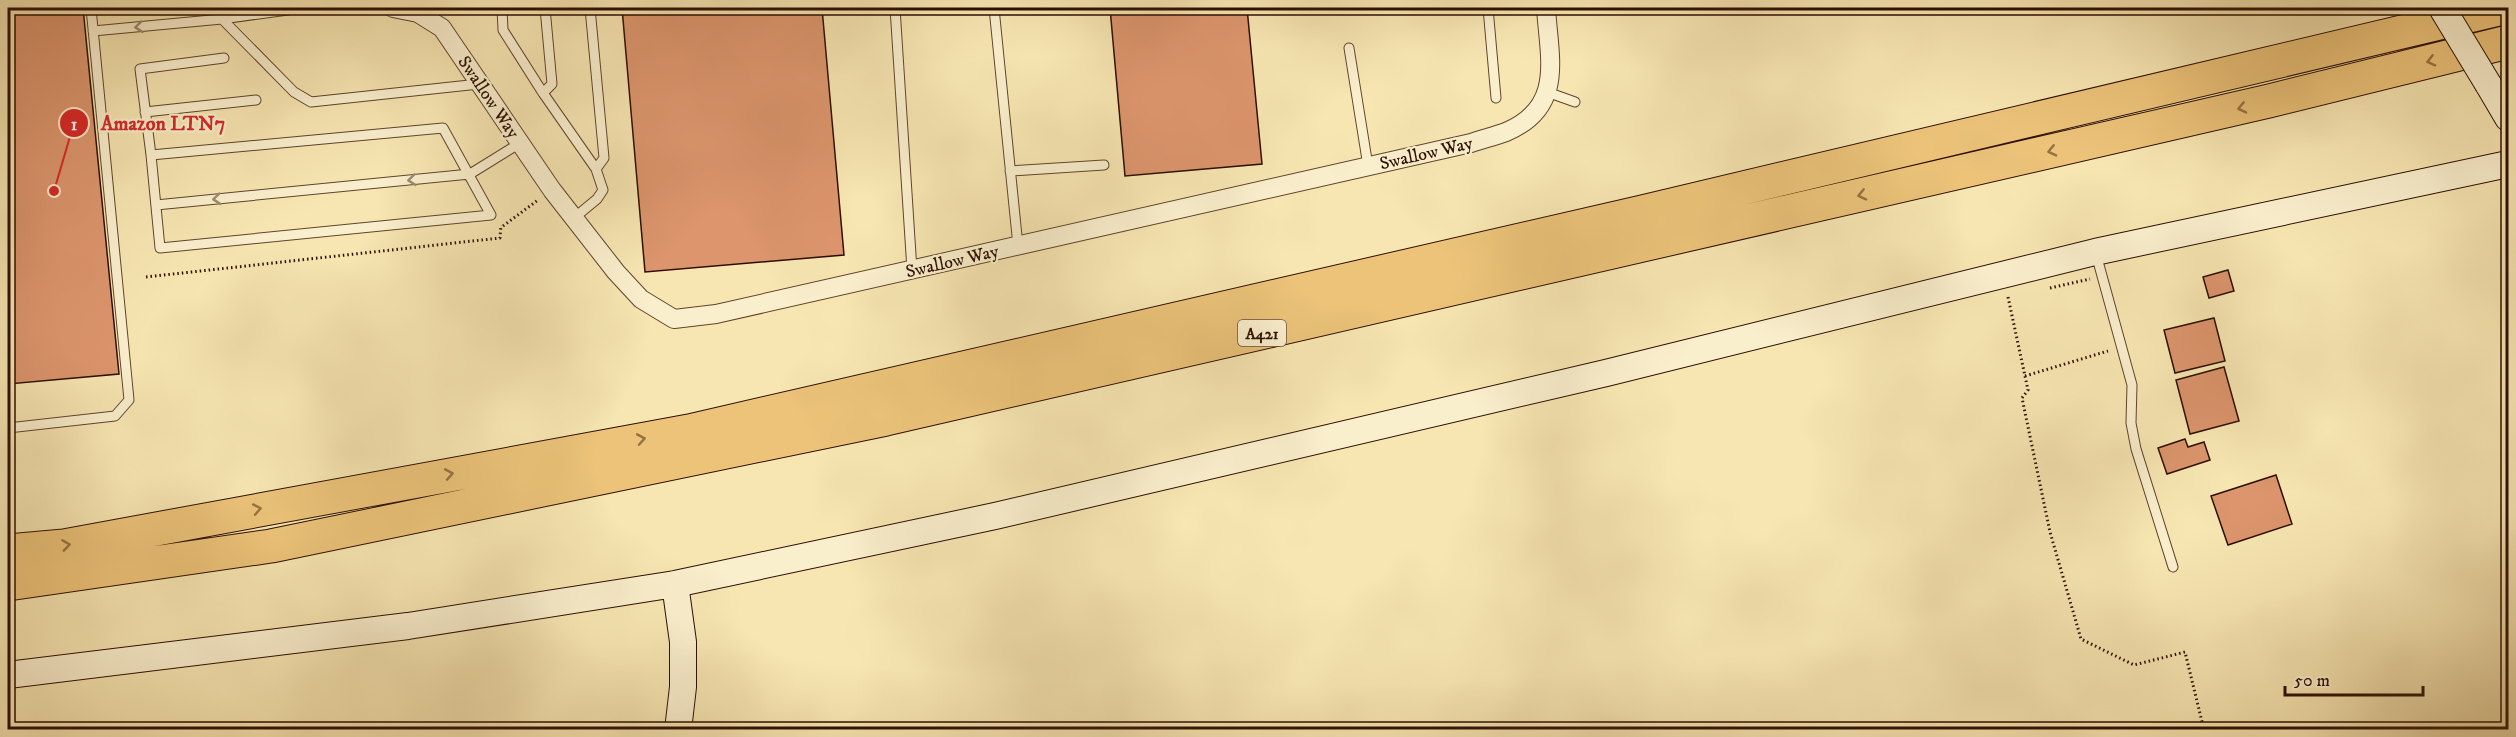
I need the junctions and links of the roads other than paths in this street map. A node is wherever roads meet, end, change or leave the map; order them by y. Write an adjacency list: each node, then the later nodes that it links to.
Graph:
1 (91, 8): 14 (lane)
2 (302, 8): 13 (lane)
3 (393, 8): 18 (street, Swallow Way)
4 (502, 8): 20 (lane)
5 (545, 8): 20 (lane)
6 (590, 8): 31 (lane)
7 (895, 8): 38 (lane)
8 (994, 8): 32 (lane)
9 (1488, 8): 21 (lane)
10 (1546, 8): 19 (street)
11 (2442, 8): 25 (street, bridge)
12 (2502, 8): 40 (highway, A421, one-way to 12)
13 (222, 19): 14 (lane, one-way to 14); 18 (lane)
14 (93, 32): 39 (lane)
15 (2508, 42): 42 (highway, A421, one-way to 42)
16 (1349, 48): 30 (lane)
17 (224, 58): 24 (lane)
18 (480, 84): 26 (street, Swallow Way)
19 (1547, 92): 23 (lane); 30 (street, Swallow Way)
20 (543, 93): 31 (lane)
21 (1496, 98)
22 (256, 100): 24 (lane)
23 (1575, 102)
24 (145, 112): 27 (lane)
25 (2508, 118)
26 (520, 143): 33 (lane); 35 (street, Swallow Way)
27 (151, 155): 33 (lane); 34 (lane)
28 (2508, 164): 37 (street)
29 (1104, 165): 32 (lane)
30 (1368, 166): 36 (street, Swallow Way)
31 (596, 168): 35 (lane)
32 (1010, 171): 36 (lane)
33 (470, 174): 34 (lane, one-way to 34); 34 (lane)
34 (156, 205)
35 (574, 218): 38 (street, Swallow Way)
36 (1018, 246): 38 (street, Swallow Way)
37 (2098, 265): 41 (lane); 43 (street)
38 (912, 270)
39 (8, 428)
40 (8, 551)
41 (2174, 567)
42 (8, 584)
43 (675, 584): 44 (street); 45 (street)
44 (8, 675)
45 (678, 729)

